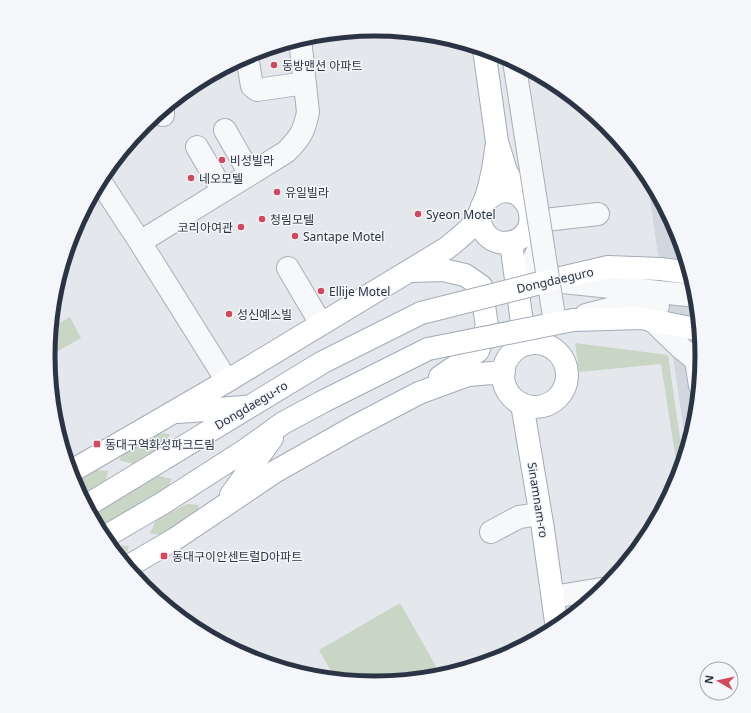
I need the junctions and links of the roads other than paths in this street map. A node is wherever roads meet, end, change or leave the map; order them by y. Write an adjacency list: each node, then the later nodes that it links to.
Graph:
1 (301, 45): 5 (street)
2 (485, 55): 7 (main road)
3 (248, 62): 5 (street)
4 (515, 68): 15 (street, bridge)
5 (305, 83): 9 (street)
6 (225, 130): 9 (street)
7 (497, 142): 12 (main road); 13 (main road)
8 (197, 147): 11 (street)
9 (250, 174): 11 (street)
10 (104, 187): 16 (street)
11 (223, 191): 16 (street)
12 (518, 195): 13 (main road); 15 (main road)
13 (481, 210): 17 (main road); 20 (main road)
14 (598, 214): 15 (street)
15 (534, 228): 17 (main road); 21 (street, bridge); 22 (street, bridge)
16 (140, 242): 33 (street)
17 (511, 243): 30 (main road)
18 (288, 268): 28 (street)
19 (683, 268): 21 (main road, Dongdaeguro)
20 (410, 271): 28 (main road); 34 (main road)
21 (548, 281): 22 (main road, Dongdaeguro, bridge); 23 (street); 27 (street, bridge)
22 (522, 288): 25 (main road, Dongdaeguro, bridge)
23 (690, 295)
24 (692, 308): 27 (street, bridge)
25 (421, 314): 36 (main road, Dongdaegu-ro)
26 (652, 320): 27 (main road, bridge); 29 (main road); 31 (street)
27 (555, 323): 38 (main road, bridge)
28 (321, 324): 33 (main road)
29 (694, 329)
30 (525, 344): 32 (main road); 35 (main road)
31 (696, 354)
32 (504, 372): 34 (main road); 35 (main road)
33 (227, 381): 37 (main road)
34 (419, 393): 41 (main road)
35 (522, 404): 42 (main road, Sinamnam-ro)
36 (249, 407): 37 (main road); 40 (main road, Dongdaegu-ro)
37 (172, 413): 39 (main road)
38 (283, 423): 41 (main road); 44 (main road)
39 (75, 469)
40 (91, 503)
41 (223, 507): 45 (main road)
42 (540, 514): 43 (street); 47 (main road, Sinamnam-ro)
43 (491, 532)
44 (109, 535)
45 (132, 564)
46 (594, 590): 47 (street)
47 (553, 597): 48 (main road, Sinamnam-ro)
48 (556, 622)

